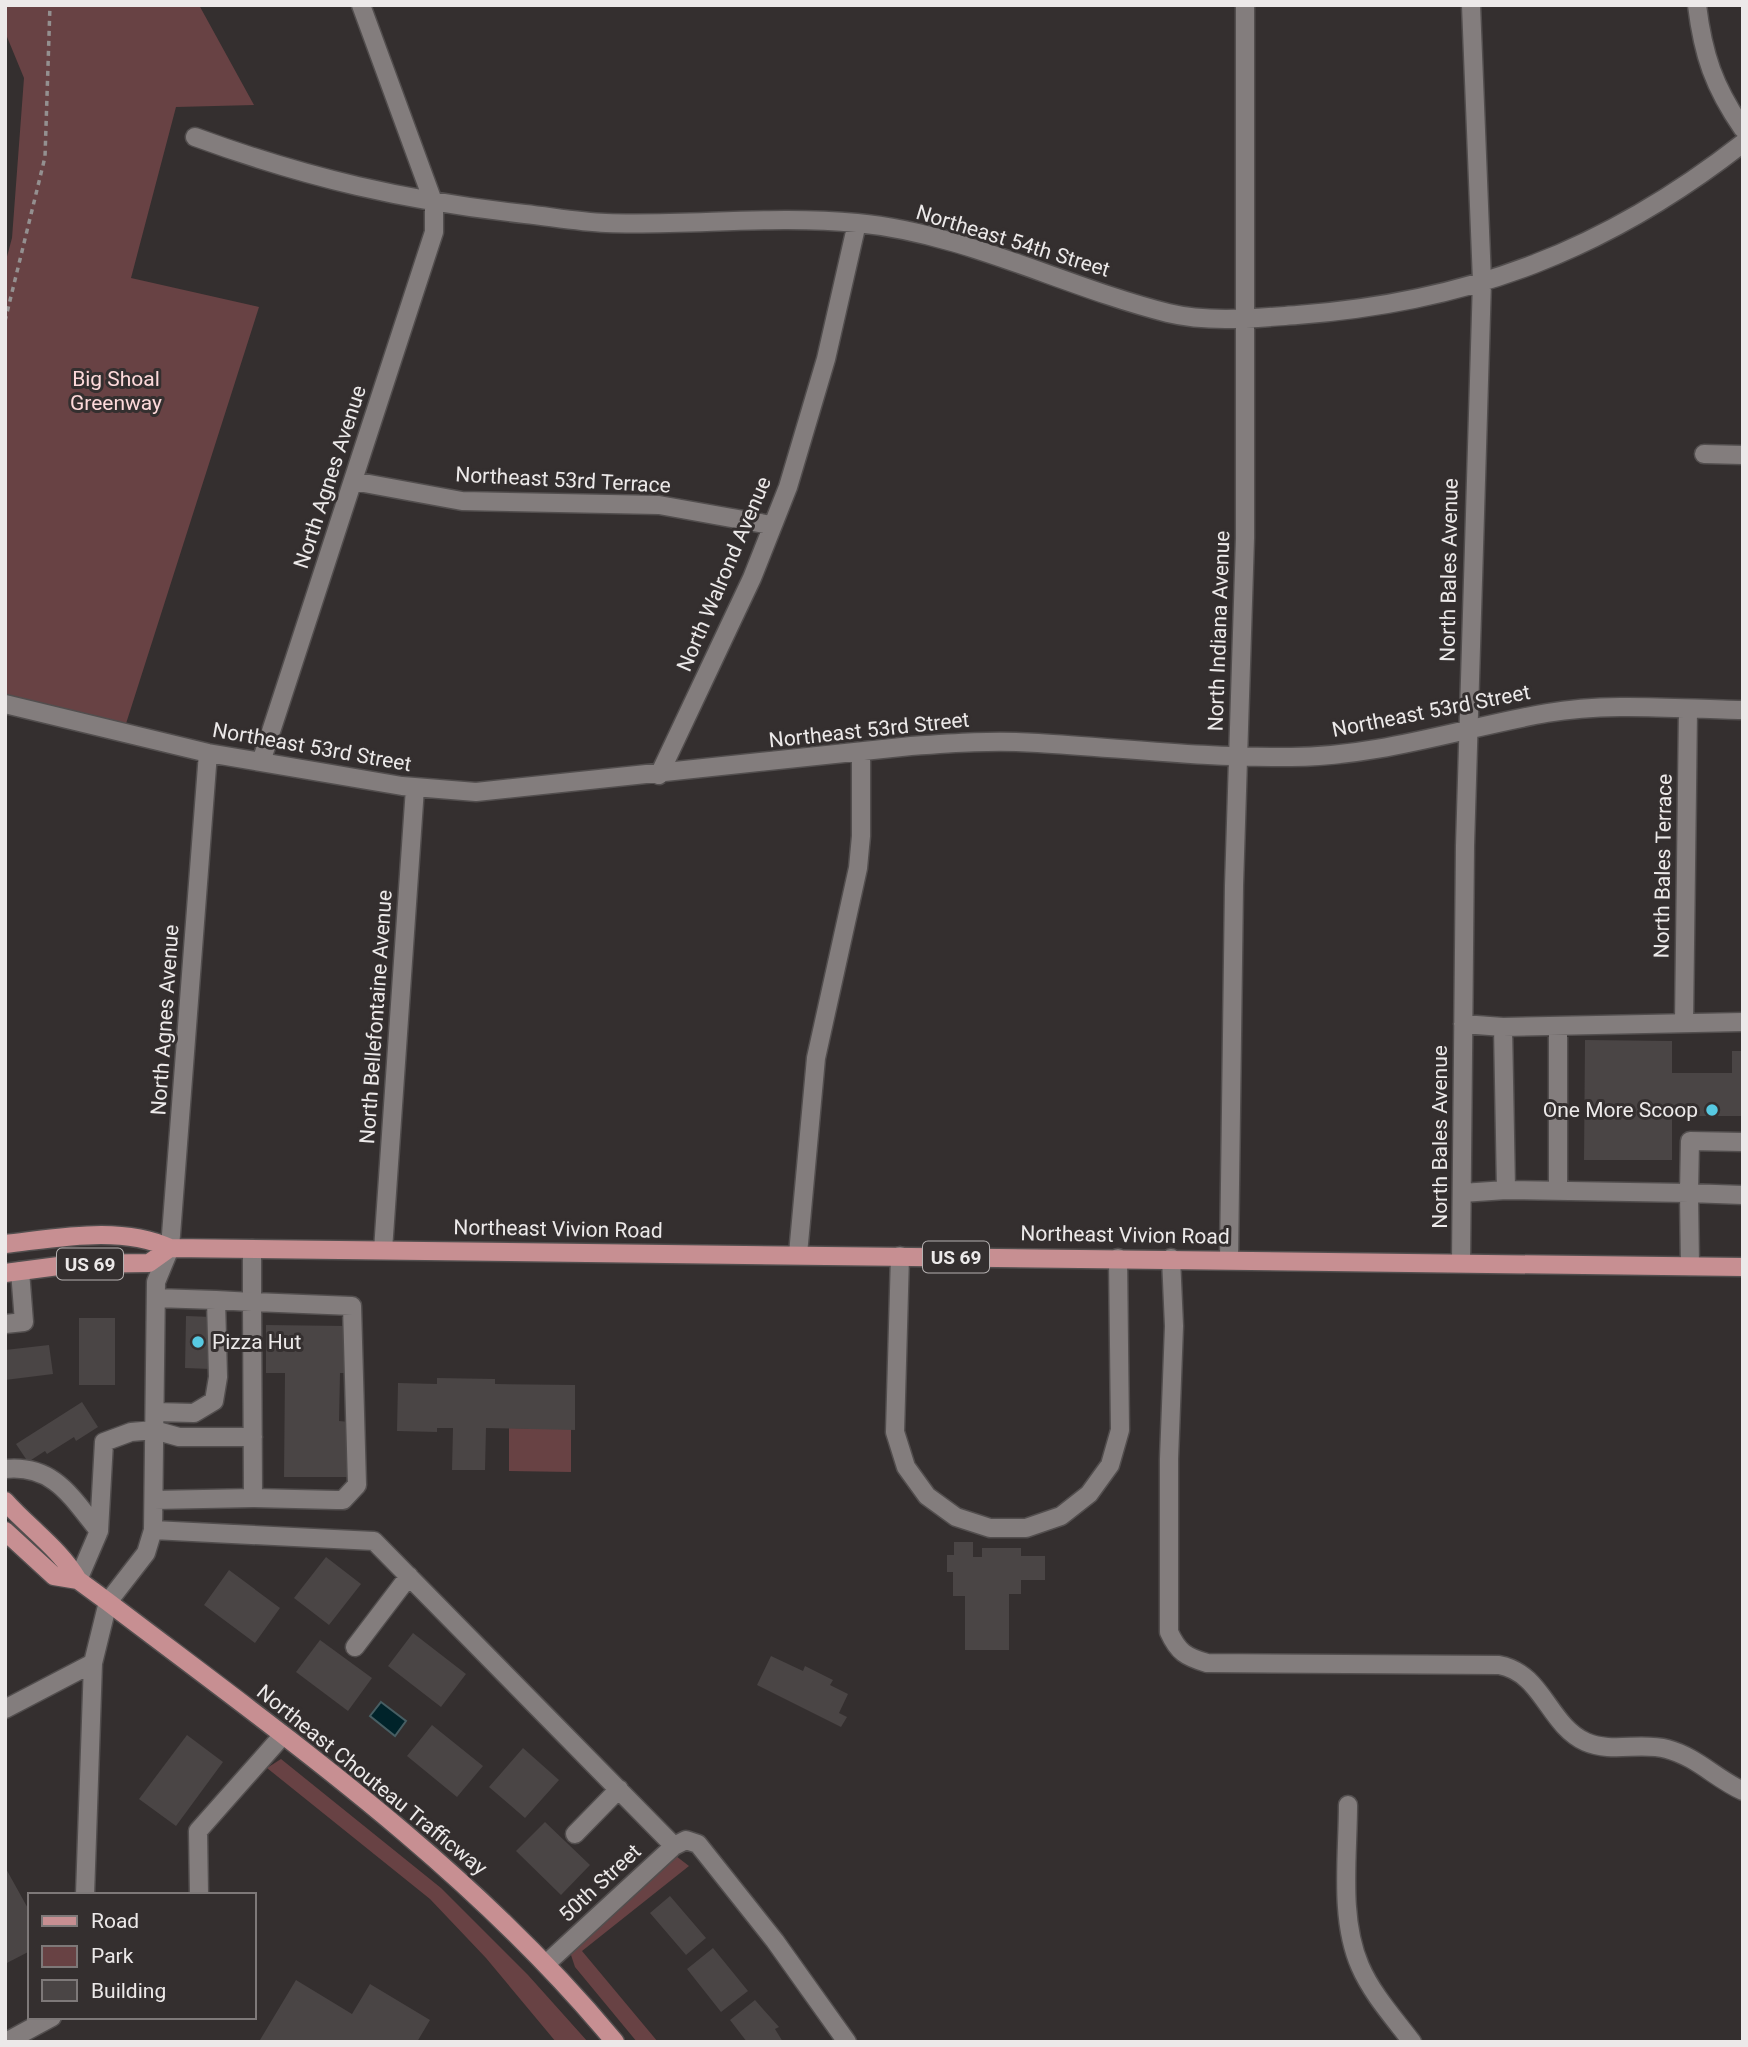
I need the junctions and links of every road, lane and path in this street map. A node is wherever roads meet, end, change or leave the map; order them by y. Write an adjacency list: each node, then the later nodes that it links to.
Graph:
1 (50, 5): 13 (path)
2 (361, 5): 9 (street)
3 (1245, 5): 12 (street, North Indiana Avenue)
4 (1471, 5): 11 (street, North Bales Avenue)
5 (1697, 5): 6 (street)
6 (1743, 129)
7 (195, 137): 9 (street, Northeast 54th Street)
8 (1743, 143): 11 (street, Northeast 54th Street)
9 (434, 204): 10 (street, Northeast 54th Street); 16 (street, North Agnes Avenue)
10 (857, 223): 12 (street, Northeast 54th Street); 17 (street, North Walrond Avenue)
11 (1482, 281): 12 (street, Northeast 54th Street); 21 (street, North Bales Avenue)
12 (1244, 319): 24 (street, North Indiana Avenue)
13 (5, 321)
14 (1703, 454): 15 (street)
15 (1743, 455)
16 (353, 481): 17 (street, Northeast 53rd Terrace); 25 (street, North Agnes Avenue)
17 (771, 525): 26 (street, North Walrond Avenue)
18 (5, 704): 23 (street, Northeast 53rd Street)
19 (1688, 709): 20 (street, Northeast 53rd Street); 21 (street, Northeast 53rd Street); 29 (street, North Bales Terrace)
20 (1743, 710)
21 (1468, 730): 24 (street, Northeast 53rd Street); 30 (street, North Bales Avenue)
22 (861, 752): 24 (street, Northeast 53rd Street); 26 (street, Northeast 53rd Street); 43 (street)
23 (208, 753): 25 (street, Northeast 53rd Street); 40 (street, North Agnes Avenue)
24 (1238, 754): 47 (street, North Indiana Avenue)
25 (261, 762): 27 (street, Northeast 53rd Street)
26 (659, 775): 27 (street, Northeast 53rd Street)
27 (415, 788): 42 (street, North Bellefontaine Avenue)
28 (1743, 1022): 29 (street)
29 (1684, 1023): 31 (street)
30 (1463, 1024): 32 (street); 36 (street, North Bales Avenue)
31 (1558, 1026): 32 (street); 35 (street)
32 (1503, 1027): 34 (street)
33 (1743, 1142): 37 (street)
34 (1506, 1190): 35 (street); 36 (street)
35 (1558, 1191): 37 (street)
36 (1462, 1193): 48 (street, North Bales Avenue)
37 (1689, 1193): 38 (street); 49 (street)
38 (1743, 1195)
39 (5, 1244): 40 (main road, Northeast Vivion Road / US 69)
40 (170, 1248): 41 (main road, Northeast Vivion Road / US 69); 51 (main road, Northeast Vivion Road / US 69); 52 (street, North Agnes Avenue)
41 (252, 1249): 42 (main road, Northeast Vivion Road / US 69); 54 (street)
42 (383, 1250): 43 (main road, Northeast Vivion Road / US 69)
43 (798, 1254): 44 (main road, Northeast Vivion Road / US 69)
44 (900, 1256): 45 (main road, Northeast Vivion Road / US 69); 45 (street)
45 (1118, 1258): 46 (main road, Northeast Vivion Road / US 69)
46 (1171, 1258): 47 (main road, Northeast Vivion Road / US 69); 74 (street)
47 (1229, 1259): 48 (main road, Northeast Vivion Road / US 69)
48 (1461, 1263): 49 (main road, Northeast Vivion Road / US 69)
49 (1690, 1266): 50 (main road, Northeast Vivion Road / US 69)
50 (1743, 1267)
51 (13, 1272): 55 (street)
52 (156, 1298): 53 (street); 56 (street, North Agnes Avenue)
53 (216, 1300): 54 (street); 56 (street)
54 (252, 1303): 58 (street); 60 (street)
55 (5, 1324)
56 (155, 1412): 57 (street, North Agnes Avenue)
57 (154, 1430): 58 (street); 61 (street, North Agnes Avenue); 65 (street)
58 (253, 1437): 60 (street)
59 (5, 1469): 65 (street)
60 (253, 1497): 61 (street)
61 (154, 1500): 63 (street, North Agnes Avenue)
62 (5, 1501): 67 (main road, Northeast Chouteau Trafficway)
63 (153, 1530): 66 (street); 68 (street)
64 (5, 1531): 67 (main road, Northeast Chouteau Trafficway)
65 (99, 1531): 67 (street)
66 (409, 1576): 69 (street); 73 (street)
67 (78, 1580): 68 (main road, Northeast Chouteau Trafficway)
68 (108, 1602): 70 (street); 72 (main road, Northeast Chouteau Trafficway)
69 (355, 1647)
70 (93, 1663): 71 (street); 78 (street)
71 (5, 1709)
72 (283, 1735): 79 (street); 80 (main road, Northeast Chouteau Trafficway)
73 (620, 1789): 76 (street); 77 (street)
74 (1743, 1791)
75 (1348, 1805): 85 (street)
76 (575, 1834)
77 (680, 1843): 80 (street, 50th Street); 84 (street)
78 (85, 1893)
79 (199, 1893)
80 (547, 1963): 83 (main road, Northeast Chouteau Trafficway)
81 (48, 2019): 82 (street)
82 (6, 2042)
83 (615, 2042)
84 (847, 2042)
85 (1412, 2042)

